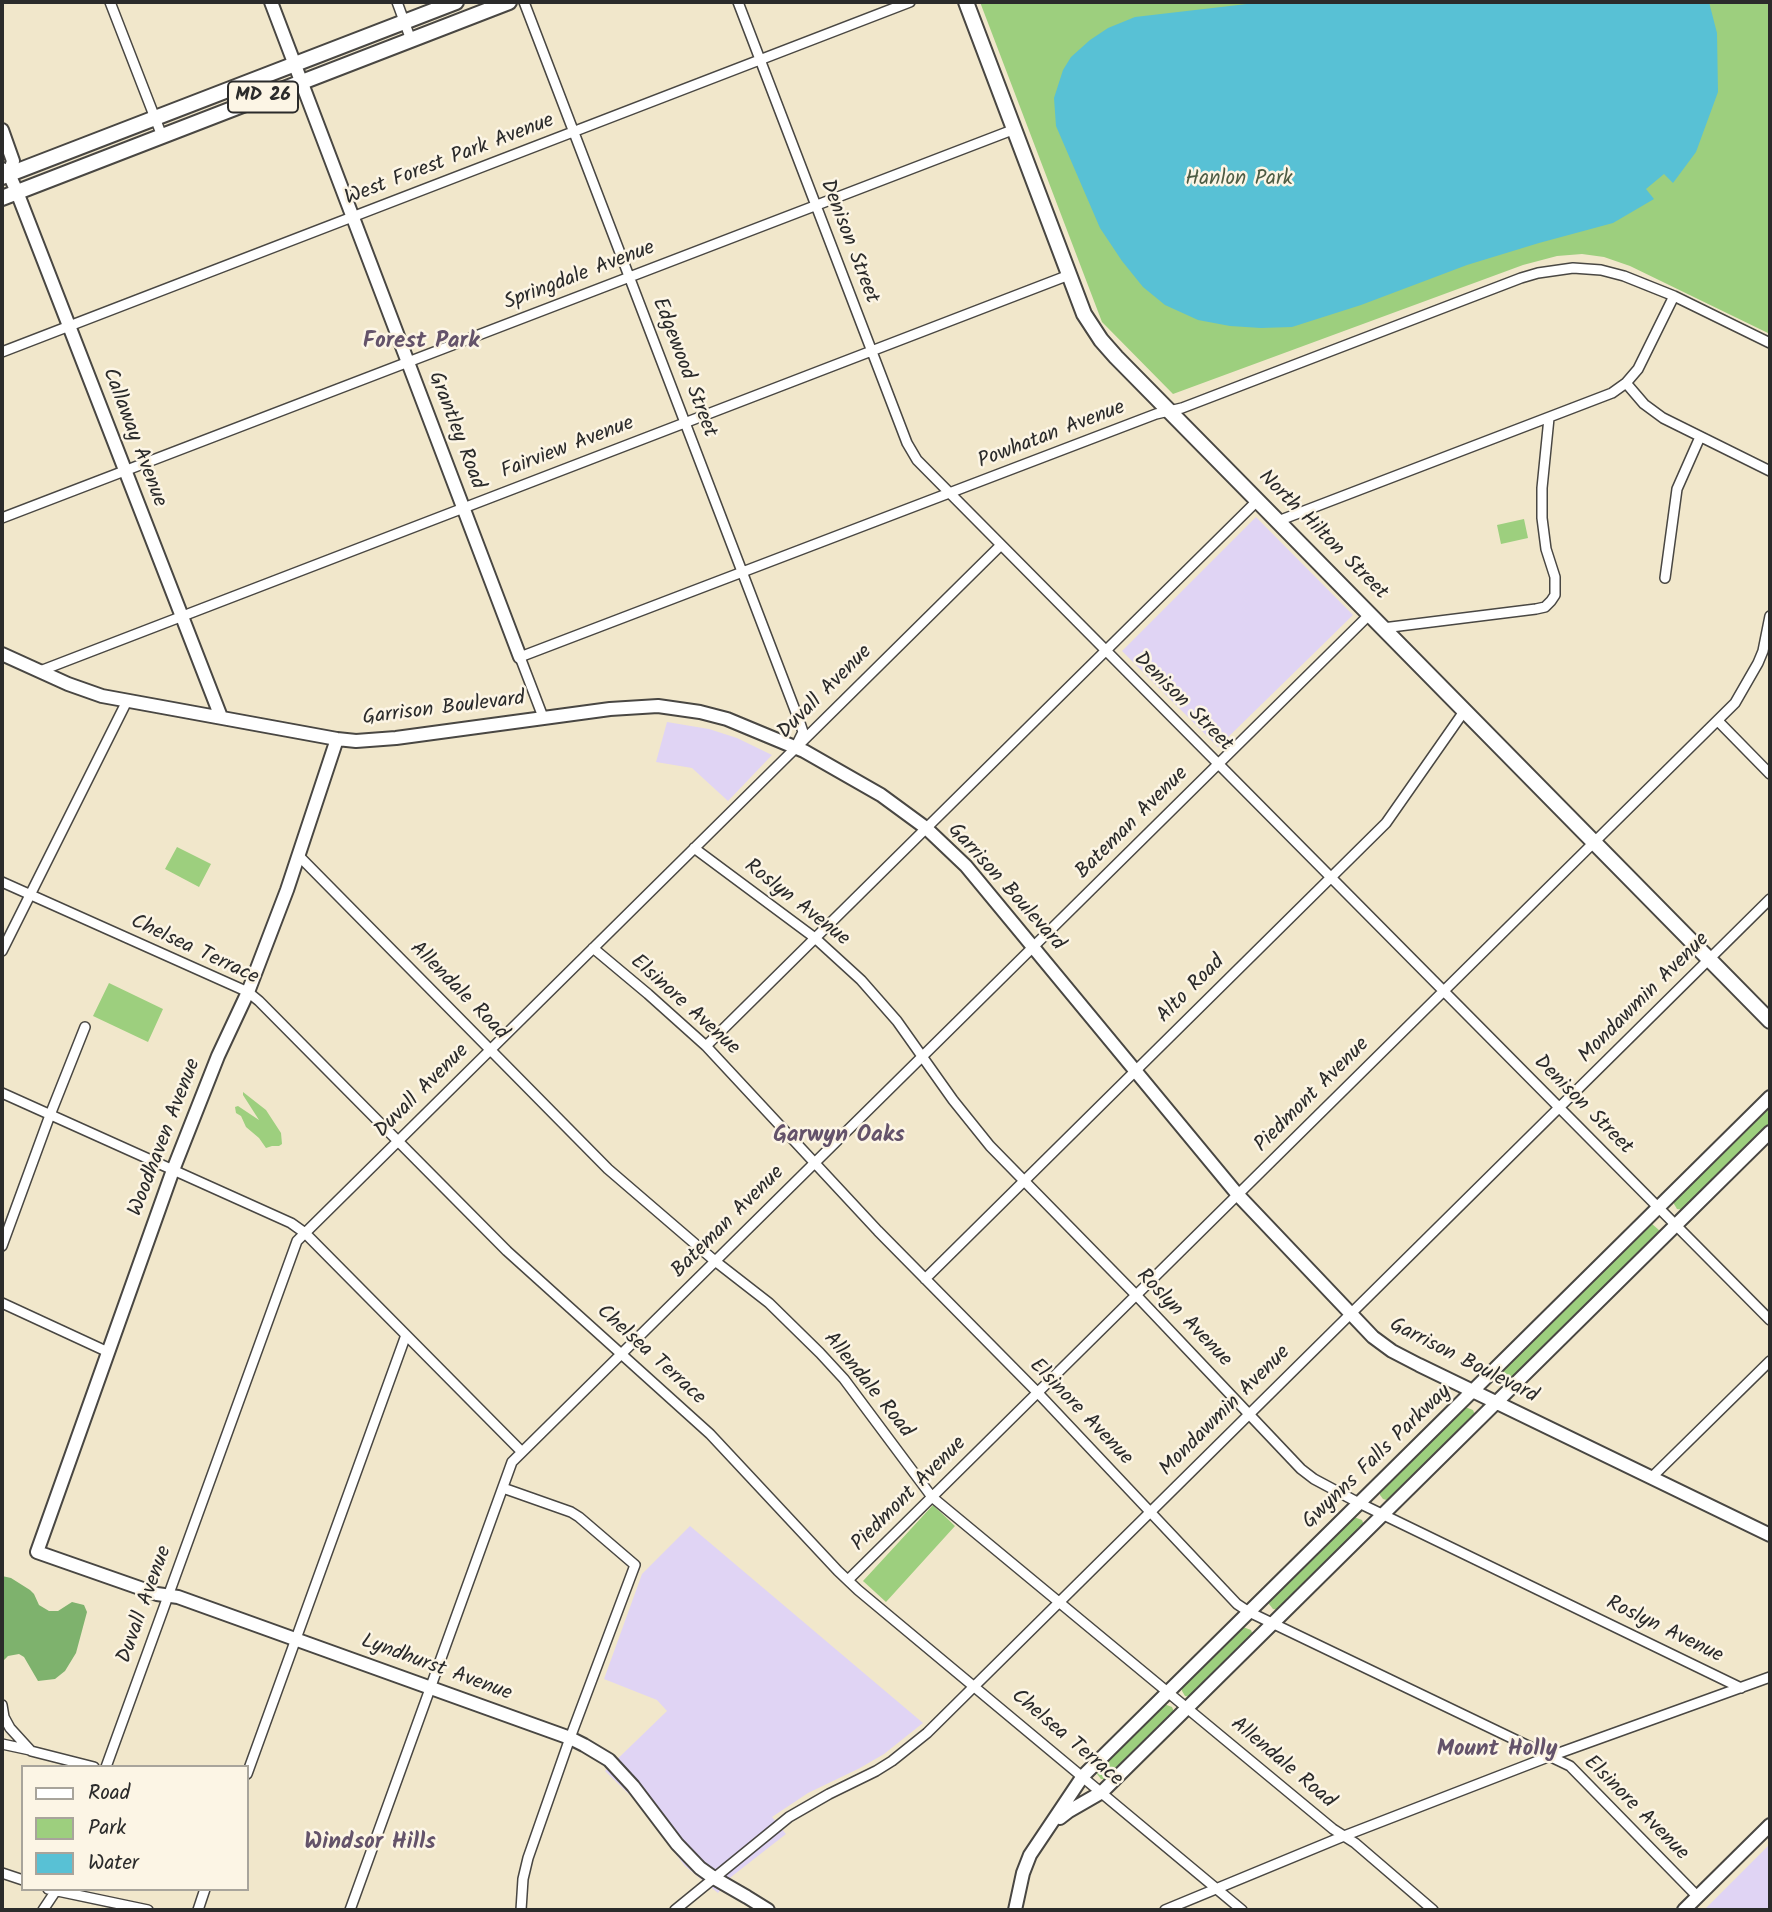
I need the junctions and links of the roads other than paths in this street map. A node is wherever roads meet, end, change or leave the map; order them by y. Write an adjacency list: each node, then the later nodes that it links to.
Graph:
1 (110, 2): 15 (street)
2 (271, 2): 13 (main road, Grantley Road)
3 (397, 2): 10 (street)
4 (456, 2): 10 (main road, MD 26)
5 (509, 2): 11 (main road, MD 26)
6 (524, 2): 18 (street, Edgewood Street)
7 (737, 2): 12 (street, Denison Street)
8 (910, 2): 12 (street, West Forest Park Avenue)
9 (966, 2): 16 (main road, North Hilton Street)
10 (404, 22): 11 (street); 13 (main road, MD 26)
11 (411, 40): 14 (main road, MD 26)
12 (760, 60): 18 (street, West Forest Park Avenue); 23 (street, Denison Street)
13 (295, 65): 14 (main road, Grantley Road); 15 (main road, MD 26)
14 (301, 82): 19 (main road, MD 26); 24 (main road, Grantley Road)
15 (155, 119): 19 (street); 20 (main road, MD 26)
16 (1014, 129): 23 (street, Springdale Avenue); 25 (main road, North Hilton Street)
17 (2, 130): 20 (main road, Callaway Avenue)
18 (574, 132): 24 (street, West Forest Park Avenue); 26 (street, Edgewood Street)
19 (162, 136): 21 (main road, MD 26)
20 (4, 173): 21 (main road, Callaway Avenue)
21 (17, 192): 22 (main road); 28 (main road, Callaway Avenue)
22 (2, 198)
23 (816, 205): 26 (street, Springdale Avenue); 30 (street, Denison Street)
24 (352, 217): 28 (street, West Forest Park Avenue); 32 (main road, Grantley Road)
25 (1069, 275): 30 (street, Fairview Avenue); 34 (main road, North Hilton Street)
26 (629, 277): 32 (street, Springdale Avenue); 36 (street, Edgewood Street)
27 (1674, 296): 29 (street, Powhatan Avenue); 33 (street); 34 (street, Powhatan Avenue)
28 (69, 326): 31 (street, West Forest Park Avenue); 38 (main road, Callaway Avenue)
29 (1770, 343)
30 (872, 351): 36 (street, Fairview Avenue); 40 (street, Denison Street)
31 (2, 352)
32 (408, 362): 38 (street, Springdale Avenue); 42 (main road, Grantley Road)
33 (1626, 383): 35 (street); 37 (street)
34 (1169, 411): 40 (street, Powhatan Avenue); 41 (main road, North Hilton Street)
35 (1549, 418): 44 (street); 51 (street)
36 (685, 423): 42 (street, Fairview Avenue); 46 (street, Edgewood Street)
37 (1700, 437): 39 (street); 47 (street)
38 (125, 470): 43 (street, Springdale Avenue); 49 (main road, Callaway Avenue)
39 (1770, 471)
40 (950, 494): 45 (street, Denison Street); 46 (street, Powhatan Avenue)
41 (1258, 500): 44 (main road, North Hilton Street); 52 (street)
42 (463, 508): 49 (street, Fairview Avenue); 54 (main road, Grantley Road)
43 (2, 518)
44 (1278, 521): 48 (main road, North Hilton Street)
45 (1001, 545): 52 (street, Denison Street); 62 (street, Duvall Avenue)
46 (742, 572): 54 (street, Powhatan Avenue); 62 (street, Edgewood Street)
47 (1664, 578)
48 (1370, 614): 51 (main road, North Hilton Street); 63 (street, Bateman Avenue)
49 (182, 617): 55 (street, Fairview Avenue); 58 (main road, Callaway Avenue)
50 (1770, 621): 60 (street, Piedmont Avenue)
51 (1383, 628): 57 (main road, North Hilton Street)
52 (1106, 650): 63 (street, Denison Street); 65 (street)
53 (2, 654): 55 (main road, Garrison Boulevard)
54 (520, 657): 59 (street, Grantley Road)
55 (40, 671): 56 (main road, Garrison Boulevard)
56 (127, 701): 58 (main road, Garrison Boulevard); 71 (street)
57 (1465, 710): 66 (main road, North Hilton Street); 69 (street, Alto Road)
58 (221, 717): 61 (main road, Garrison Boulevard)
59 (543, 717): 61 (main road, Garrison Boulevard); 62 (main road, Garrison Boulevard)
60 (1718, 721): 64 (street); 66 (street, Piedmont Avenue)
61 (337, 739): 68 (main road, Woodhaven Avenue)
62 (796, 747): 65 (main road, Garrison Boulevard); 67 (street, Duvall Avenue)
63 (1218, 764): 69 (street, Denison Street); 74 (street, Bateman Avenue)
64 (1768, 768)
65 (926, 828): 73 (street); 74 (main road, Garrison Boulevard)
66 (1595, 842): 77 (main road, North Hilton Street); 79 (street, Piedmont Avenue)
67 (694, 848): 73 (street, Roslyn Avenue); 75 (street, Duvall Avenue)
68 (298, 855): 78 (main road, Woodhaven Avenue); 83 (street, Allendale Road)
69 (1331, 878): 79 (street, Denison Street); 85 (street, Alto Road)
70 (2, 882): 71 (street, Chelsea Terrace)
71 (30, 895): 76 (street); 78 (street, Chelsea Terrace)
72 (1770, 899): 77 (street, Mondawmin Avenue)
73 (814, 938): 82 (street); 84 (street, Roslyn Avenue)
74 (1034, 946): 84 (street, Bateman Avenue); 85 (main road, Garrison Boulevard)
75 (593, 948): 82 (street, Elsinore Avenue); 83 (street, Duvall Avenue)
76 (2, 951)
77 (1710, 959): 80 (main road, North Hilton Street); 88 (street, Mondawmin Avenue)
78 (248, 992): 91 (street, Chelsea Terrace); 93 (main road, Woodhaven Avenue)
79 (1444, 992): 88 (street, Denison Street); 95 (street, Piedmont Avenue)
80 (1770, 1021)
81 (85, 1027): 89 (street)
82 (706, 1046): 92 (street, Elsinore Avenue)
83 (490, 1050): 91 (street, Duvall Avenue); 100 (street, Allendale Road)
84 (923, 1056): 92 (street, Bateman Avenue); 94 (street, Roslyn Avenue)
85 (1136, 1070): 94 (street, Alto Road); 95 (main road, Garrison Boulevard)
86 (2, 1093): 89 (street)
87 (1770, 1097): 96 (main road, Gwynns Falls Parkway)
88 (1559, 1108): 96 (street, Denison Street); 104 (street, Mondawmin Avenue)
89 (50, 1115): 93 (street); 99 (street)
90 (1770, 1132): 97 (main road, Gwynns Falls Parkway)
91 (397, 1141): 98 (street, Duvall Avenue); 108 (street, Chelsea Terrace)
92 (814, 1163): 100 (street, Bateman Avenue); 101 (street, Elsinore Avenue)
93 (173, 1170): 98 (street); 107 (main road, Woodhaven Avenue)
94 (1024, 1182): 101 (street, Alto Road); 102 (street, Roslyn Avenue)
95 (1238, 1195): 102 (street, Piedmont Avenue); 104 (main road, Garrison Boulevard)
96 (1658, 1208): 97 (street, Denison Street); 110 (main road, Gwynns Falls Parkway)
97 (1675, 1225): 105 (street, Denison Street); 112 (main road, Gwynns Falls Parkway)
98 (305, 1233): 106 (street); 124 (street, Duvall Avenue)
99 (2, 1246)
100 (715, 1261): 108 (street, Bateman Avenue); 117 (street, Allendale Road)
101 (925, 1279): 111 (street, Elsinore Avenue)
102 (1136, 1295): 111 (street, Piedmont Avenue); 113 (street, Roslyn Avenue)
103 (2, 1303): 107 (street)
104 (1350, 1314): 110 (main road, Garrison Boulevard); 113 (street, Mondawmin Avenue)
105 (1770, 1320)
106 (405, 1335): 114 (street); 128 (street)
107 (108, 1352): 122 (main road, Woodhaven Avenue)
108 (621, 1354): 114 (street, Bateman Avenue); 123 (street, Chelsea Terrace)
109 (1770, 1361): 115 (street)
110 (1474, 1391): 112 (main road, Garrison Boulevard); 118 (main road, Gwynns Falls Parkway)
111 (1038, 1393): 117 (street, Piedmont Avenue); 119 (street, Elsinore Avenue)
112 (1497, 1402): 115 (main road, Garrison Boulevard); 120 (main road, Gwynns Falls Parkway)
113 (1250, 1414): 118 (street, Roslyn Avenue); 119 (street, Mondawmin Avenue)
114 (522, 1452): 116 (street, Bateman Avenue)
115 (1652, 1477): 121 (main road, Garrison Boulevard)
116 (503, 1488): 131 (street, Bateman Avenue); 136 (street)
117 (932, 1497): 123 (street, Piedmont Avenue); 125 (street, Allendale Road)
118 (1359, 1503): 120 (street, Roslyn Avenue); 126 (main road, Gwynns Falls Parkway)
119 (1151, 1512): 125 (street, Mondawmin Avenue); 126 (street, Elsinore Avenue)
120 (1383, 1515): 127 (main road, Gwynns Falls Parkway); 132 (street, Roslyn Avenue)
121 (1770, 1535)
122 (37, 1552): 124 (main road, Lyndhurst Avenue)
123 (848, 1580): 130 (street, Chelsea Terrace)
124 (169, 1595): 128 (main road, Lyndhurst Avenue); 141 (street, Duvall Avenue)
125 (1058, 1603): 130 (street, Mondawmin Avenue); 133 (street, Allendale Road)
126 (1249, 1612): 127 (street, Elsinore Avenue); 133 (main road, Gwynns Falls Parkway)
127 (1272, 1624): 135 (main road, Gwynns Falls Parkway); 139 (street, Elsinore Avenue)
128 (296, 1639): 131 (main road, Lyndhurst Avenue); 142 (street)
129 (1770, 1677): 132 (street)
130 (974, 1686): 143 (street, Chelsea Terrace); 149 (street, Mondawmin Avenue)
131 (431, 1688): 136 (main road, Lyndhurst Avenue); 159 (street, Bateman Avenue)
132 (1741, 1688): 139 (street)
133 (1168, 1692): 135 (street, Allendale Road); 143 (main road, Gwynns Falls Parkway)
134 (2, 1705): 138 (street)
135 (1188, 1708): 144 (main road, Gwynns Falls Parkway); 147 (street, Allendale Road)
136 (570, 1738): 149 (main road, Lyndhurst Avenue); 160 (street)
137 (2, 1744): 138 (street)
138 (32, 1751): 140 (street)
139 (1548, 1757): 147 (street); 155 (street, Elsinore Avenue)
140 (86, 1765)
141 (107, 1765)
142 (248, 1771)
143 (1083, 1776): 144 (street, Chelsea Terrace); 145 (main road, Gwynns Falls Parkway)
144 (1102, 1792): 145 (main road, Gwynns Falls Parkway); 151 (street, Chelsea Terrace)
145 (1051, 1825): 163 (main road, Gwynns Falls Parkway)
146 (1770, 1825): 155 (main road)
147 (1343, 1836): 151 (street); 166 (street, Allendale Road)
148 (2, 1873): 150 (street)
149 (714, 1878): 161 (street, Mondawmin Avenue); 162 (main road, Lyndhurst Avenue)
150 (21, 1879)
151 (1217, 1889): 164 (street); 165 (street, Chelsea Terrace)
152 (53, 1891): 156 (street)
153 (59, 1891): 157 (street)
154 (204, 1891): 158 (street)
155 (1698, 1897): 167 (main road)
156 (43, 1910)
157 (148, 1910)
158 (198, 1910)
159 (350, 1910)
160 (521, 1910)
161 (675, 1910)
162 (768, 1910)
163 (1015, 1910)
164 (1165, 1910)
165 (1242, 1910)
166 (1433, 1910)
167 (1684, 1910)

